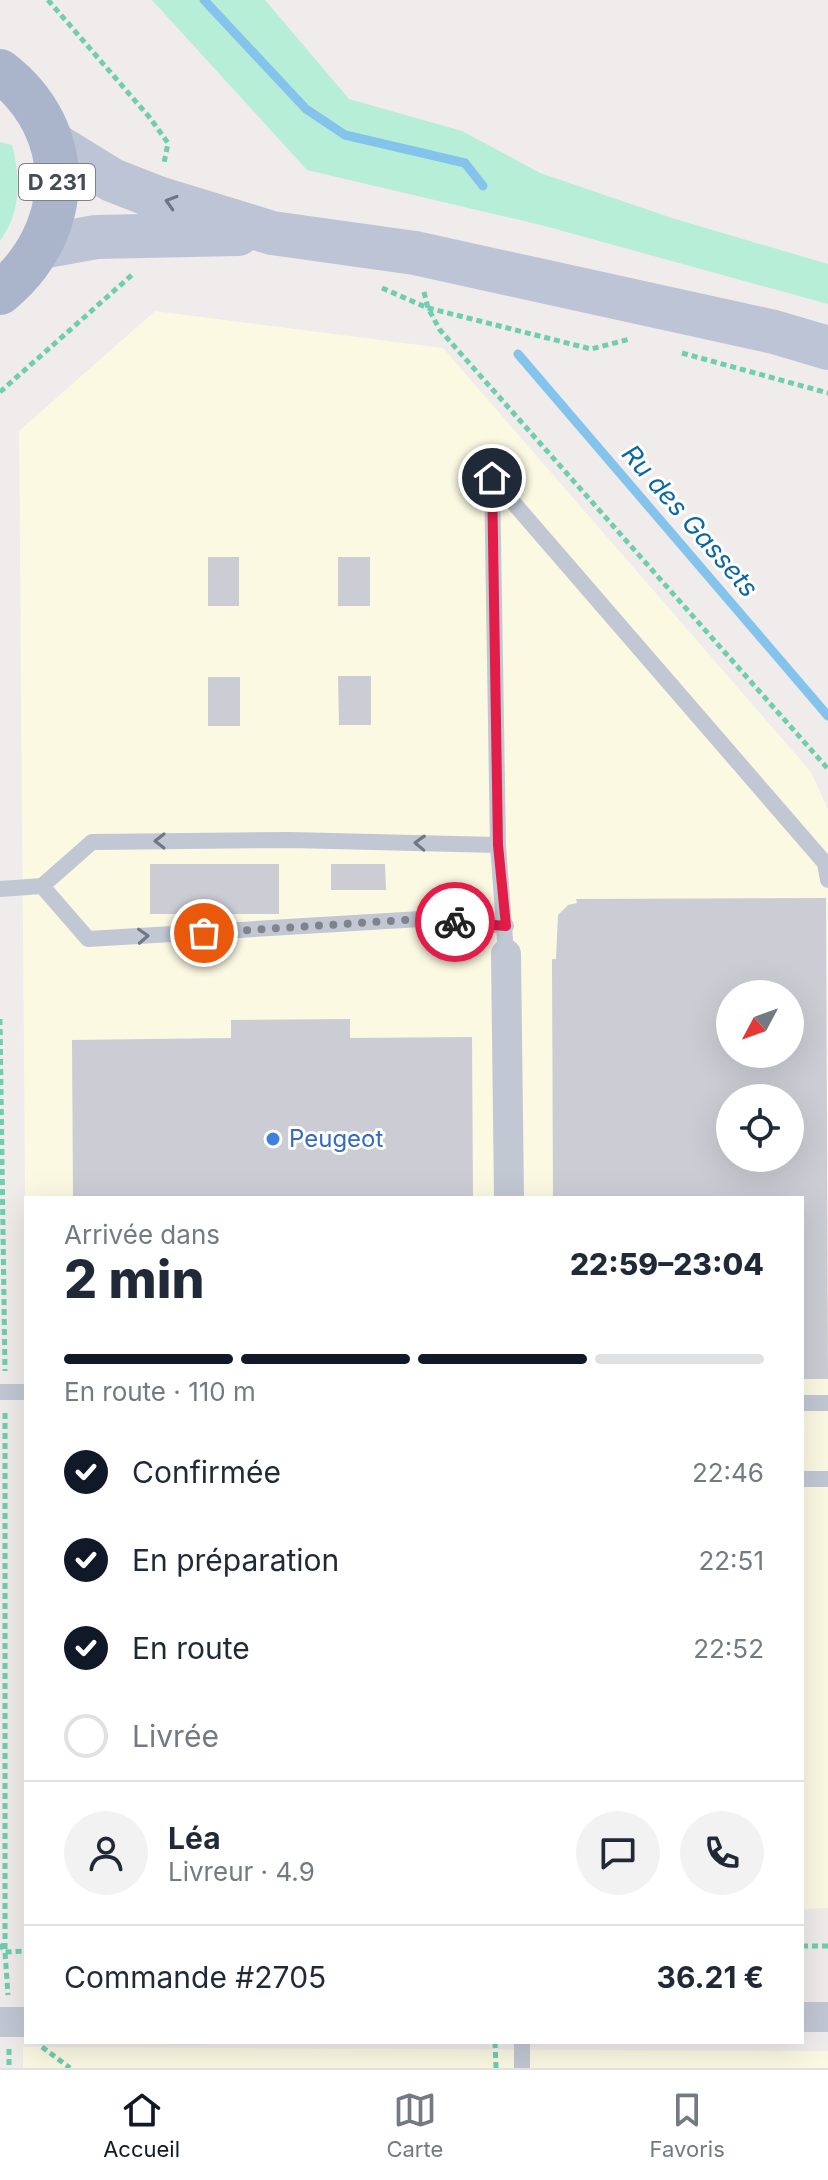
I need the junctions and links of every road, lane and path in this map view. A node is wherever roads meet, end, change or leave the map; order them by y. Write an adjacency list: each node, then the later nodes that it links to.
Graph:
1 (48, 0): 4 (path)
2 (0, 71): 3 (main road, D 231)
3 (52, 143): 4 (main road, one-way to 3); 5 (main road, D 231)
4 (154, 218): 5 (main road); 6 (main road); 13 (path)
5 (41, 247): 8 (main road, D 231)
6 (415, 253): 9 (path); 11 (main road)
7 (376, 285): 9 (path)
8 (0, 293)
9 (428, 308): 10 (path); 15 (path)
10 (630, 339)
11 (828, 348)
12 (676, 351): 14 (path)
13 (0, 392)
14 (828, 393)
15 (828, 769)
16 (498, 845): 17 (lane); 18 (lane, one-way to 18); 20 (lane)
17 (828, 880)
18 (42, 886): 19 (lane); 20 (lane, one-way to 20)
19 (0, 889)
20 (506, 940): 22 (street)
21 (0, 1019): 23 (path)
22 (509, 1196)
23 (3, 1392): 24 (lane); 33 (path)
24 (24, 1392)
25 (804, 1403): 26 (lane)
26 (828, 1403)
27 (804, 1479): 28 (lane)
28 (828, 1479)
29 (0, 1944): 33 (path)
30 (804, 1946): 31 (path)
31 (828, 1946)
32 (24, 1951): 33 (path)
33 (5, 1952): 36 (path)
34 (804, 2017): 35 (street)
35 (828, 2017)
36 (12, 2022): 40 (path)
37 (38, 2044): 41 (path)
38 (495, 2044): 42 (path)
39 (522, 2044): 43 (lane)
40 (9, 2068)
41 (70, 2068)
42 (496, 2068)
43 (522, 2068)

